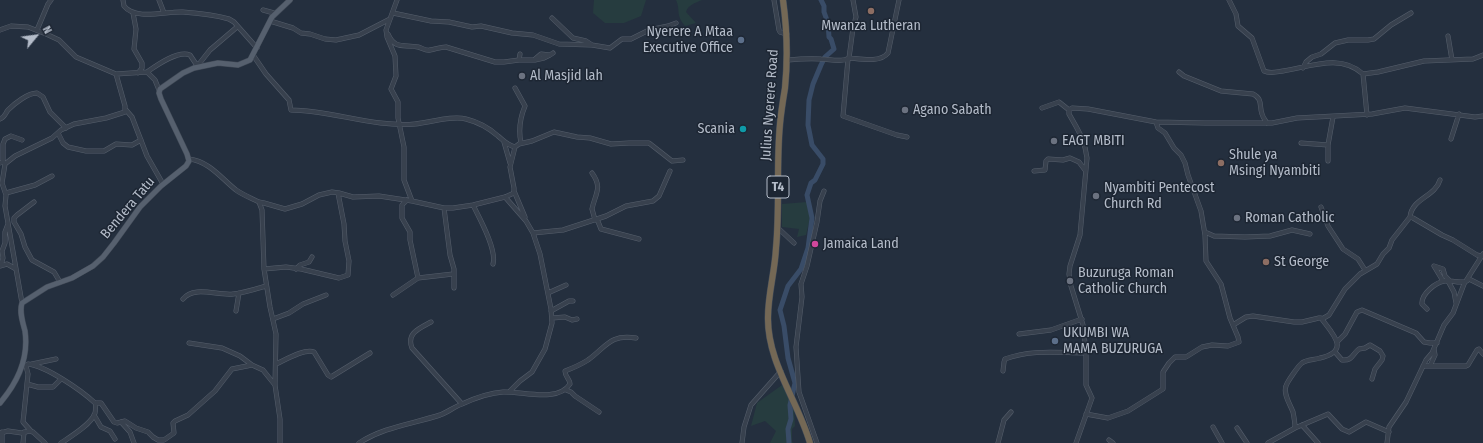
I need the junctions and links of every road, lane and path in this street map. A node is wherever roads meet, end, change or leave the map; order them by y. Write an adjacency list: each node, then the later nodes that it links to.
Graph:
1 (51, 0): 23 (street)
2 (123, 0): 12 (street)
3 (159, 0): 13 (street)
4 (290, 0): 15 (main road)
5 (398, 0): 16 (street)
6 (774, 0): 25 (street)
7 (783, 0): 25 (highway, Julius Nyerere Road / T4)
8 (853, 0): 33 (street)
9 (899, 0): 33 (street)
10 (1228, 0): 38 (street)
11 (263, 10): 15 (street)
12 (133, 13): 13 (street); 41 (street)
13 (164, 13): 21 (street)
14 (1411, 13): 38 (street)
15 (274, 14): 19 (main road)
16 (392, 14): 18 (street); 27 (street)
17 (552, 18): 27 (street)
18 (390, 19): 19 (street); 24 (street)
19 (270, 21): 28 (main road)
20 (676, 23): 27 (street)
21 (237, 27): 28 (street); 37 (street)
22 (0, 30): 23 (street)
23 (37, 30): 42 (street)
24 (386, 30): 34 (street); 58 (street)
25 (787, 34): 35 (highway, Julius Nyerere Road / T4)
26 (1448, 36): 36 (street)
27 (592, 45)
28 (257, 48): 31 (main road)
29 (520, 54): 34 (street)
30 (552, 54): 34 (street)
31 (253, 55): 37 (main road); 58 (street)
32 (1483, 55): 36 (street)
33 (848, 58): 35 (street); 61 (street)
34 (519, 60)
35 (786, 60): 98 (highway, Julius Nyerere Road / T4)
36 (1452, 60): 43 (street)
37 (199, 65): 39 (street); 45 (main road)
38 (1303, 68): 43 (street)
39 (147, 72): 41 (street); 45 (street)
40 (1179, 72): 57 (street)
41 (138, 73): 42 (street)
42 (116, 74): 47 (street)
43 (1363, 74): 50 (street)
44 (515, 88): 66 (street)
45 (159, 90): 70 (main road)
46 (1042, 108): 48 (street)
47 (126, 110): 59 (street); 64 (street)
48 (1069, 110): 56 (street); 75 (street)
49 (1459, 114): 50 (street); 53 (street); 62 (street)
50 (1367, 115): 52 (street)
51 (1483, 116): 53 (street)
52 (1333, 117): 57 (street); 68 (street)
53 (1475, 117): 55 (street)
54 (0, 119): 59 (street)
55 (1483, 121)
56 (1156, 122): 57 (street); 100 (street)
57 (1267, 123)
58 (400, 125): 65 (street); 88 (street)
59 (66, 128): 60 (street)
60 (58, 133): 64 (street); 73 (street)
61 (907, 137)
62 (1451, 139)
63 (22, 140): 73 (street)
64 (142, 140): 81 (street)
65 (504, 142): 69 (street); 74 (street)
66 (521, 143): 69 (street); 71 (street)
67 (1301, 143): 68 (street)
68 (1328, 145): 72 (street)
69 (515, 147): 74 (street)
70 (189, 159): 81 (main road, Bendera Tatu); 90 (street)
71 (683, 160)
72 (1328, 161)
73 (3, 163): 85 (street)
74 (510, 163): 82 (street)
75 (1085, 170): 77 (street); 134 (street)
76 (670, 171): 95 (street)
77 (1034, 172)
78 (592, 173): 95 (street)
79 (52, 176): 85 (street)
80 (1440, 180): 94 (street)
81 (163, 184): 116 (main road, Bendera Tatu)
82 (514, 191): 86 (street); 96 (street)
83 (824, 191): 192 (street)
84 (338, 192): 87 (street); 90 (street); 110 (street)
85 (6, 193): 97 (street)
86 (505, 197): 91 (street); 96 (street)
87 (407, 200): 88 (street); 113 (street)
88 (412, 201): 93 (street)
89 (34, 202): 116 (street)
90 (259, 202): 109 (street)
91 (473, 206): 93 (street); 106 (street)
92 (1321, 207): 111 (street)
93 (444, 208): 112 (street)
94 (1410, 217): 104 (street); 111 (street)
95 (596, 220): 99 (street); 102 (street)
96 (526, 221): 99 (street)
97 (9, 224): 107 (street); 108 (street)
98 (778, 228): 103 (street); 155 (highway, Julius Nyerere Road / T4)
99 (533, 232): 122 (street)
100 (1205, 232): 101 (street); 138 (street)
101 (1310, 234)
102 (639, 239)
103 (794, 243)
104 (1482, 255): 114 (street)
105 (312, 257): 110 (street)
106 (493, 264)
107 (0, 266): 108 (street)
108 (16, 269): 127 (street)
109 (264, 269): 110 (street); 118 (street)
110 (296, 269)
111 (1365, 270): 135 (street)
112 (454, 274): 113 (street); 120 (street)
113 (418, 278): 124 (street)
114 (1468, 280): 115 (street); 119 (street); 128 (street)
115 (1447, 281): 128 (street); 129 (street)
116 (60, 282): 127 (main road, Bendera Tatu)
117 (566, 285): 122 (street)
118 (266, 286): 121 (street); 133 (street)
119 (1483, 286)
120 (454, 288)
121 (239, 293): 125 (street); 130 (street)
122 (548, 293): 131 (street)
123 (326, 295): 133 (street)
124 (393, 295)
125 (182, 299)
126 (573, 301): 131 (street)
127 (22, 303): 163 (main road)
128 (1456, 305): 142 (street)
129 (1426, 309)
130 (236, 311)
131 (551, 311): 132 (street)
132 (552, 318): 136 (street); 162 (street)
133 (273, 319): 151 (street)
134 (1082, 319): 139 (street); 147 (street)
135 (1322, 319): 138 (street); 141 (street)
136 (577, 320)
137 (431, 322): 165 (street)
138 (1233, 325): 168 (street)
139 (1019, 334)
140 (636, 338): 161 (street)
141 (1337, 342): 142 (street); 145 (street)
142 (1436, 342): 144 (street)
143 (189, 343): 152 (street)
144 (1434, 348): 153 (street); 154 (street)
145 (1334, 352): 158 (street); 174 (street)
146 (370, 353): 151 (street)
147 (1086, 353): 156 (street); 168 (street)
148 (1483, 354): 154 (street)
149 (56, 358): 150 (street)
150 (31, 364): 157 (street); 159 (street)
151 (276, 364): 160 (street)
152 (252, 365): 160 (street); 181 (street)
153 (1424, 366): 154 (street); 178 (street)
154 (1430, 366)
155 (781, 371): 190 (street); 191 (highway, Julius Nyerere Road / T4)
156 (1003, 371)
157 (61, 379): 159 (street); 164 (street)
158 (1372, 379)
159 (27, 384): 175 (street)
160 (275, 385): 188 (street)
161 (566, 390): 162 (street); 166 (street)
162 (509, 392): 165 (street)
163 (0, 403)
164 (96, 403): 169 (street); 170 (street)
165 (462, 404): 189 (street)
166 (599, 412)
167 (1011, 412): 193 (street)
168 (1086, 414): 194 (street)
169 (94, 415): 179 (street); 186 (street)
170 (121, 422): 181 (street); 187 (street)
171 (1302, 424): 174 (street); 178 (street); 198 (street)
172 (1213, 427): 196 (street)
173 (1237, 428): 197 (street)
174 (1295, 428): 183 (street)
175 (31, 431): 177 (street); 185 (street)
176 (1, 432): 177 (street); 182 (street)
177 (24, 432): 184 (street)
178 (1389, 432): 199 (street)
179 (115, 439)
180 (1109, 440): 195 (street)
181 (163, 441)
182 (1, 442)
183 (1271, 442)
184 (23, 443)
185 (45, 443)
186 (62, 443)
187 (134, 443)
188 (280, 443)
189 (359, 443)
190 (742, 443)
191 (810, 443)
192 (817, 443)
193 (998, 443)
194 (1076, 443)
195 (1113, 443)
196 (1222, 443)
197 (1247, 443)
198 (1318, 443)
199 (1387, 443)

